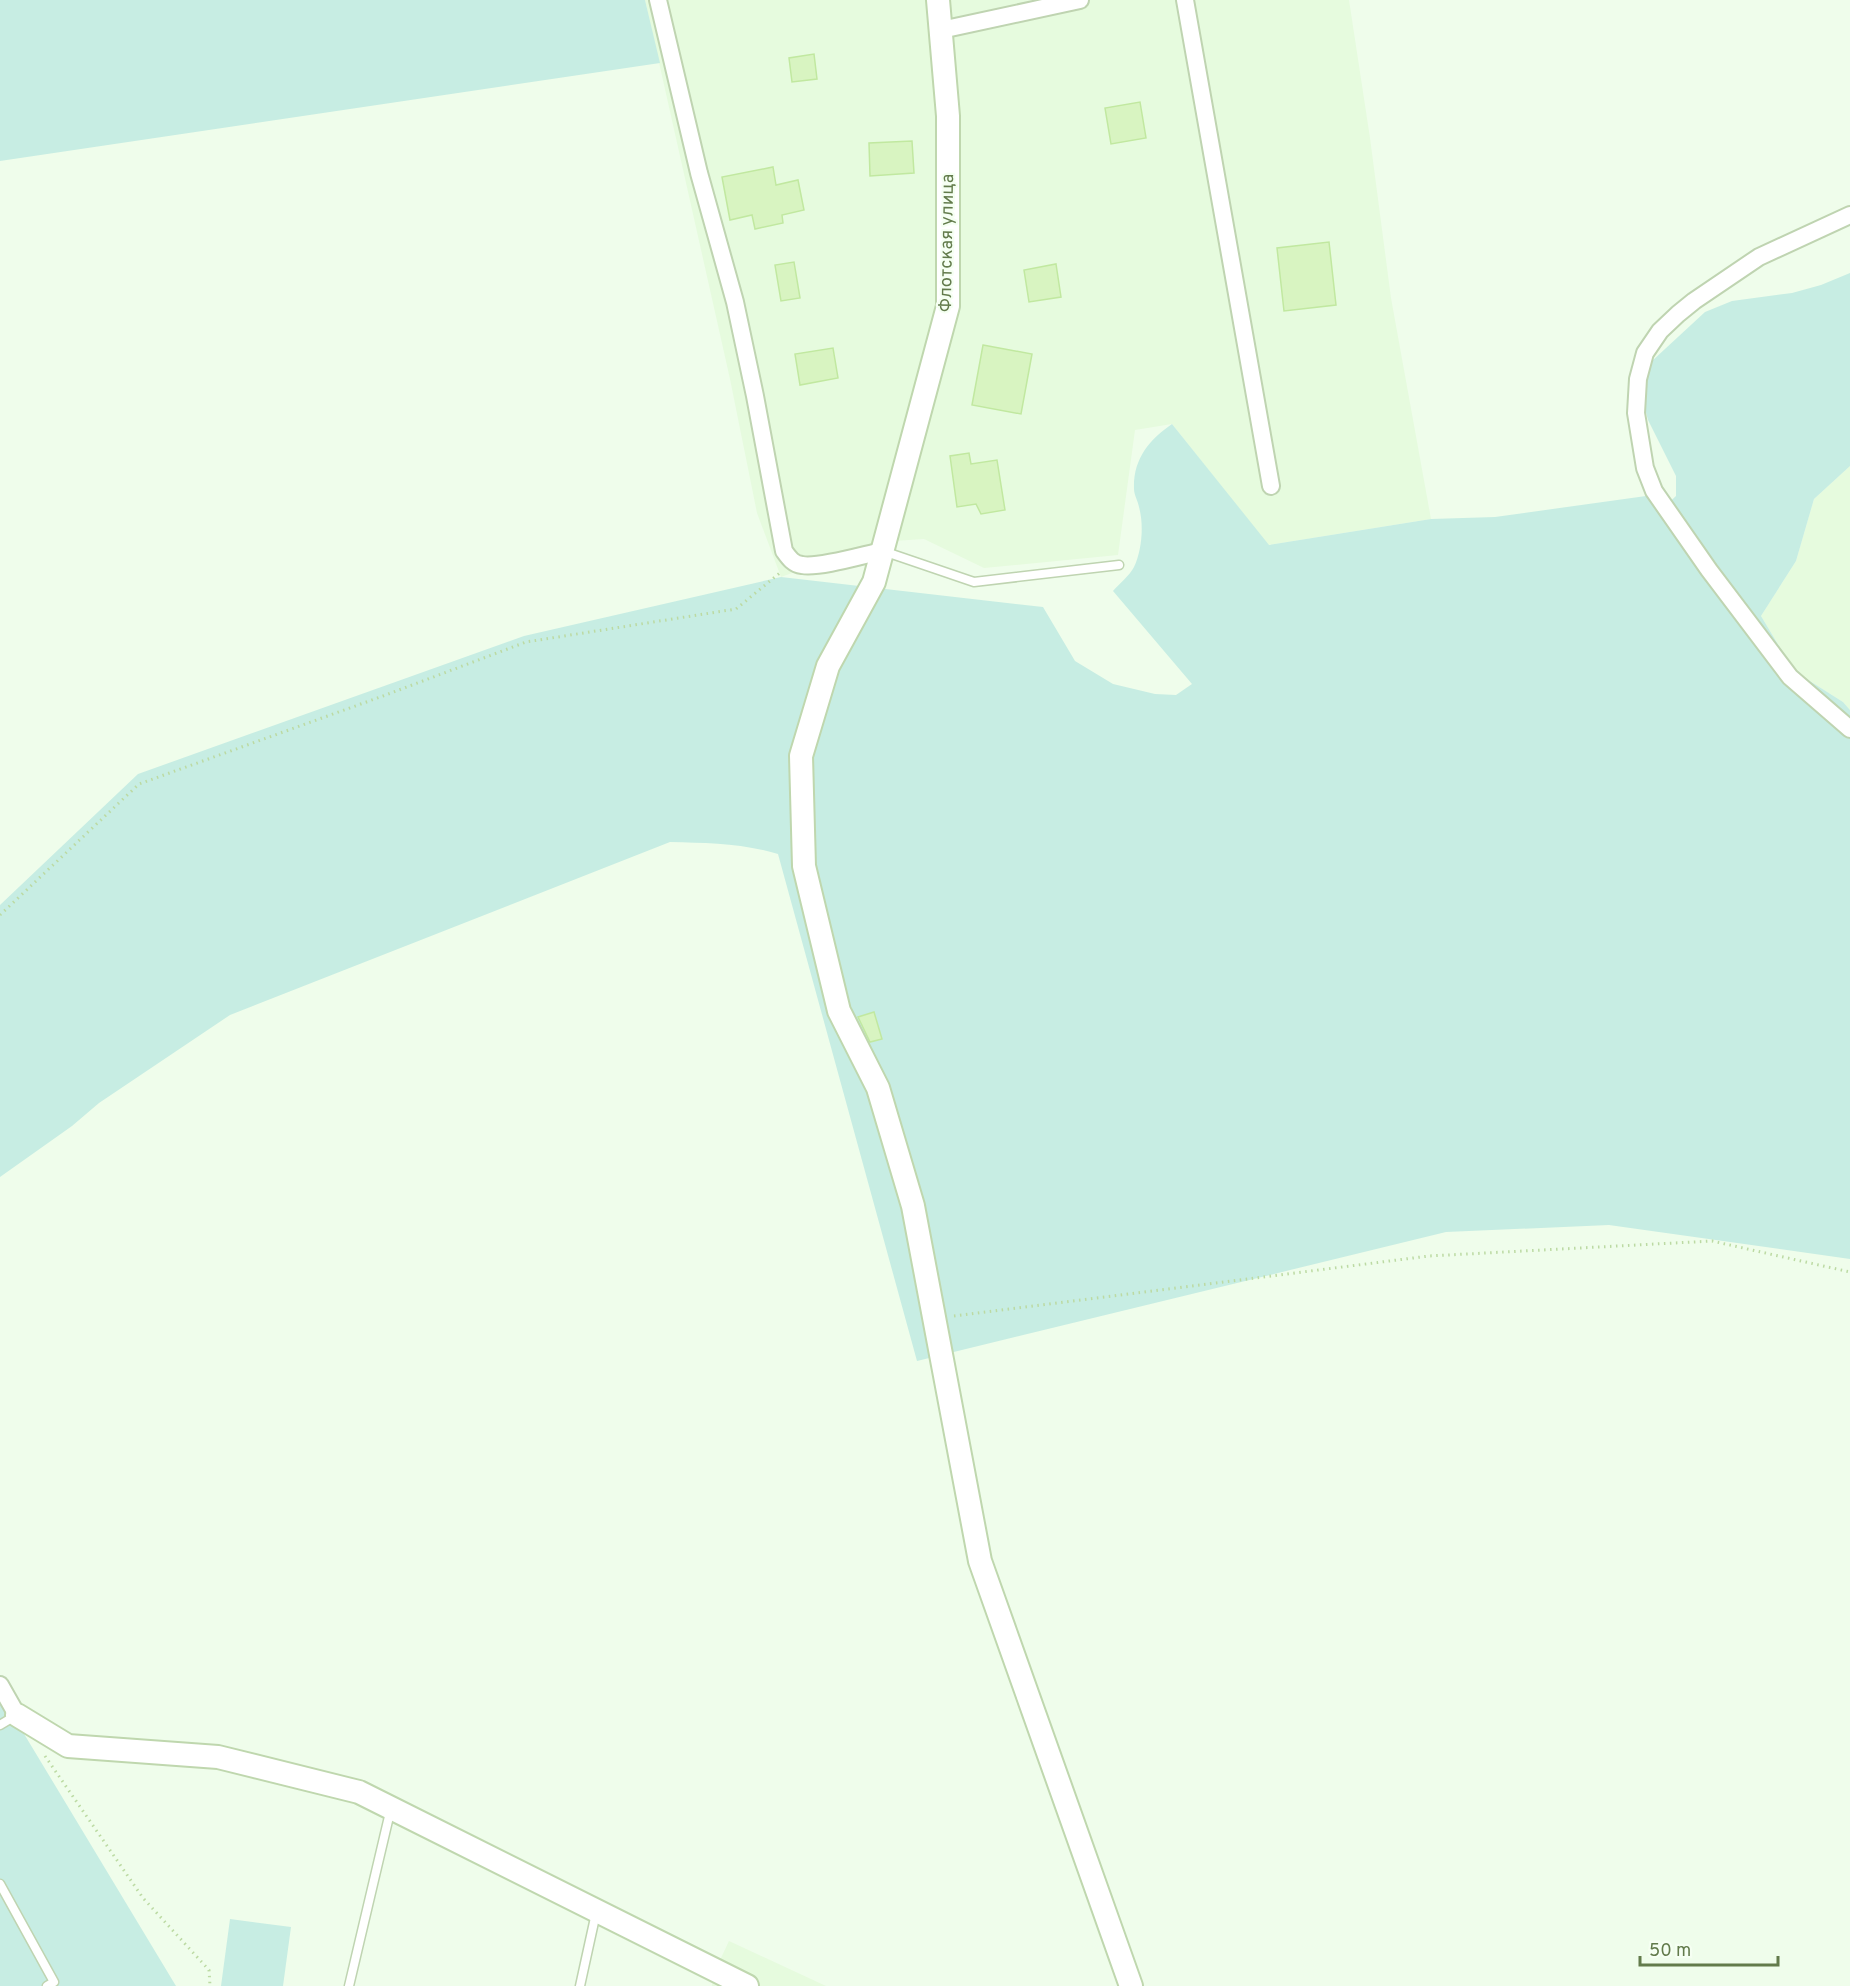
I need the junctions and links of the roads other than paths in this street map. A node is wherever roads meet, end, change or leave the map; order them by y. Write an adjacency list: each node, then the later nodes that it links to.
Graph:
1 (658, 0): 8 (street)
2 (938, 0): 5 (street, Флотская улица)
3 (1080, 0): 5 (street)
4 (1185, 0): 7 (street)
5 (941, 30): 8 (street, Флотская улица)
6 (1850, 215): 10 (street)
7 (1271, 486)
8 (882, 551): 9 (lane); 20 (street, Флотская улица)
9 (1119, 565)
10 (1850, 729)
11 (0, 1685): 12 (street)
12 (8, 1720): 13 (street)
13 (391, 1807): 15 (street); 17 (lane)
14 (0, 1884): 16 (lane)
15 (596, 1910): 18 (lane); 19 (street)
16 (47, 1986)
17 (349, 1986)
18 (580, 1986)
19 (747, 1986)
20 (1131, 1986)

